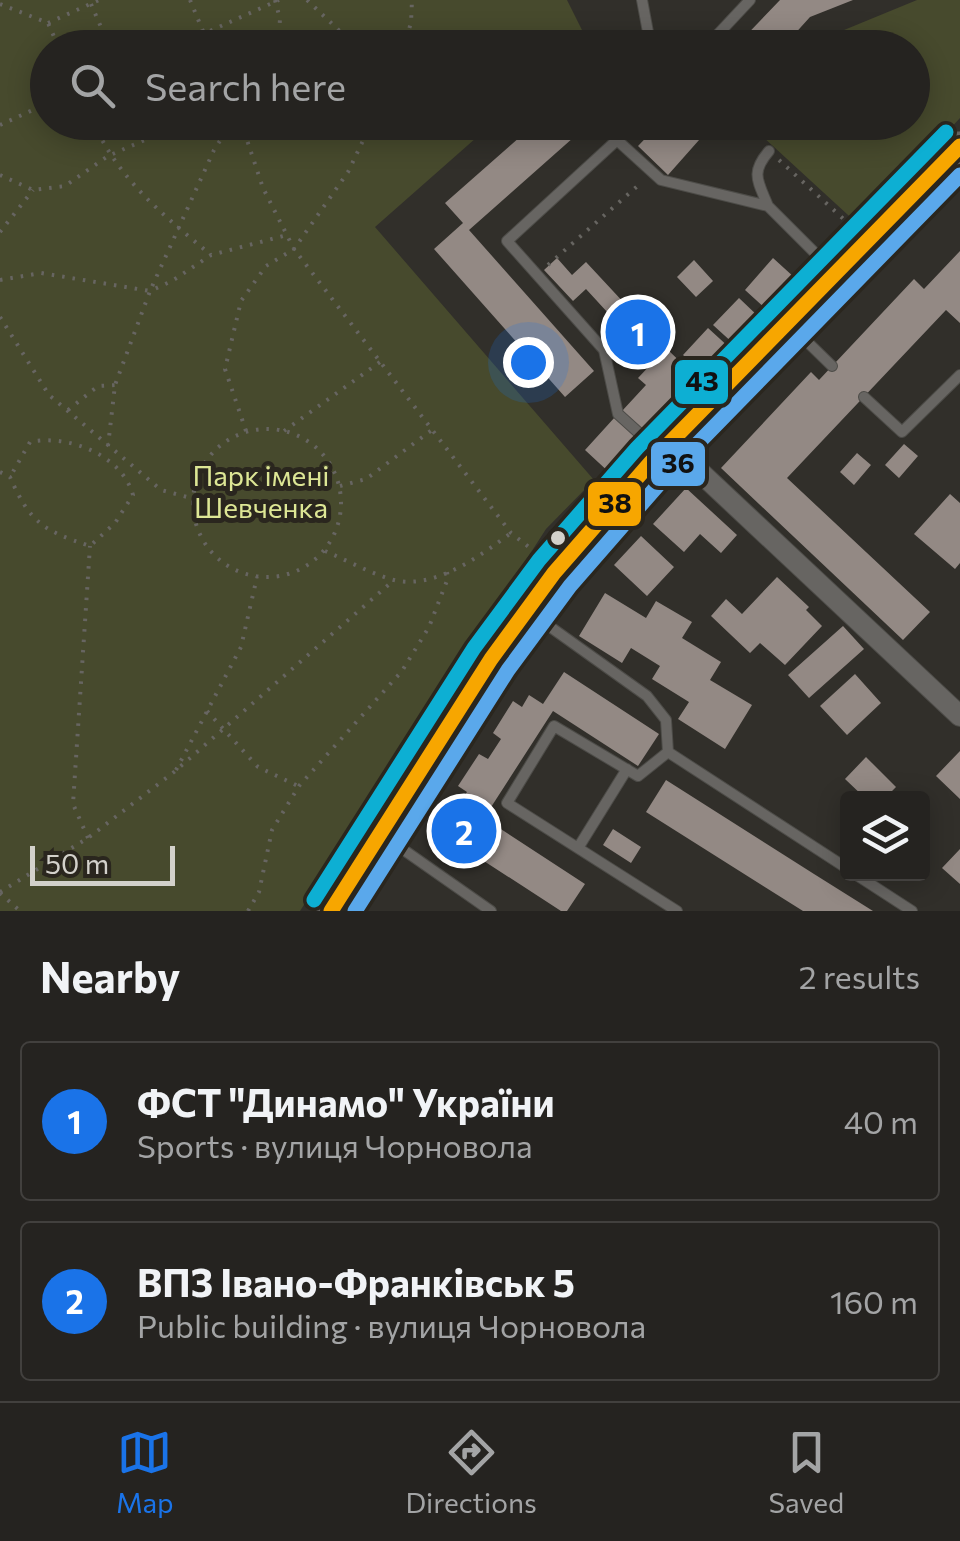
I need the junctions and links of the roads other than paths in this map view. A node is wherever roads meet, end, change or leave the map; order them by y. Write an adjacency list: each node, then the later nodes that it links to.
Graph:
1 (642, 0): 3 (lane)
2 (750, 0): 4 (lane)
3 (648, 30)
4 (722, 30)
5 (617, 140): 8 (lane); 14 (lane)
6 (960, 146): 9 (main road)
7 (769, 150): 8 (lane)
8 (768, 206): 9 (lane)
9 (836, 274): 10 (main road)
10 (789, 324): 11 (lane); 14 (main road)
11 (832, 366)
12 (960, 375): 13 (lane)
13 (864, 396)
14 (665, 448): 15 (main road); 16 (street)
15 (527, 610): 17 (lane); 19 (main road)
16 (960, 716)
17 (668, 752): 18 (lane); 21 (lane)
18 (627, 769): 20 (lane); 20 (lane)
19 (380, 833): 23 (main road); 24 (lane)
20 (578, 848): 25 (lane)
21 (840, 864)
22 (866, 881): 26 (lane)
23 (331, 911)
24 (491, 911)
25 (677, 911)
26 (912, 911)

